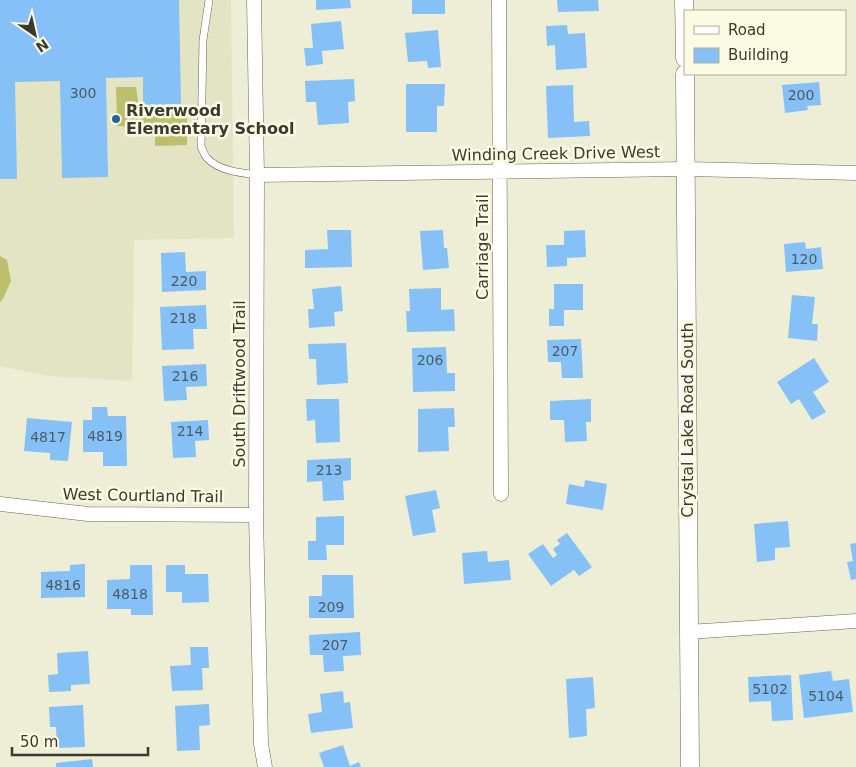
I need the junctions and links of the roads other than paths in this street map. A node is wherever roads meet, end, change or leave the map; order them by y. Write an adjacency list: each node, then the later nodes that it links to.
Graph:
1 (209, 0): 8 (lane)
2 (254, 0): 8 (street, South Driftwood Trail)
3 (499, 0): 6 (street, Carriage Trail)
4 (685, 75): 5 (street, Crystal Lake Road South)
5 (686, 169): 6 (street, Winding Creek Drive West); 7 (street, Winding Creek Drive West); 13 (street, Crystal Lake Road South)
6 (499, 172): 8 (street, Winding Creek Drive West); 9 (street, Carriage Trail)
7 (856, 173)
8 (257, 174): 11 (street, South Driftwood Trail)
9 (501, 494)
10 (0, 504): 11 (street, West Courtland Trail)
11 (256, 515): 14 (street, South Driftwood Trail)
12 (856, 622): 13 (street)
13 (688, 632): 15 (street, Crystal Lake Road South)
14 (265, 767)
15 (690, 767)

